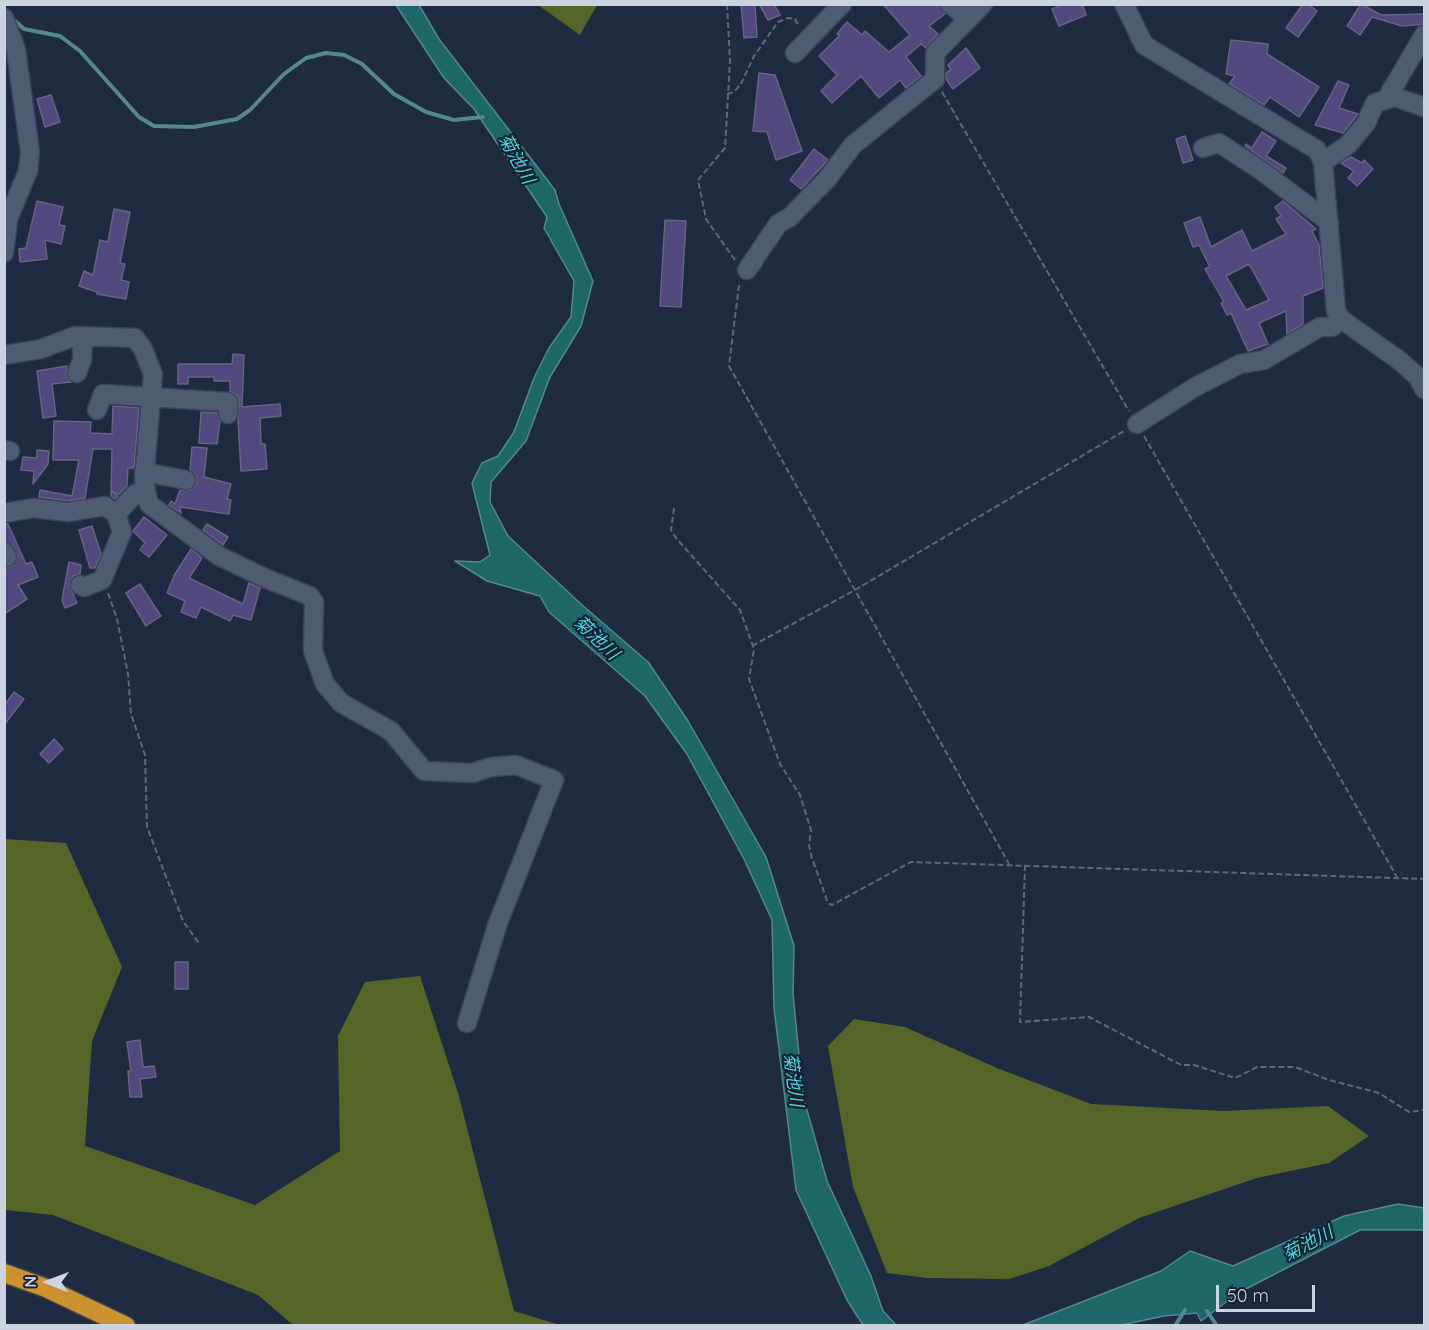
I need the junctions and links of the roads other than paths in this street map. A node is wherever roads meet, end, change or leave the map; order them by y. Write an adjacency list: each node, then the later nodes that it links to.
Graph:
1 (842, 4): 8 (street)
2 (950, 4): 6 (street)
3 (983, 4): 6 (street)
4 (1124, 4): 12 (street)
5 (4, 18): 14 (street)
6 (967, 18): 15 (street)
7 (1425, 35): 9 (street)
8 (795, 53)
9 (1387, 98): 10 (street); 12 (street)
10 (1425, 107)
11 (1203, 148): 13 (street)
12 (1323, 162): 13 (street)
13 (1329, 222): 16 (street)
14 (4, 253)
15 (747, 270)
16 (1341, 320): 20 (street); 24 (street)
17 (83, 337): 18 (street); 19 (street); 21 (street)
18 (4, 356)
19 (77, 373)
20 (1425, 389)
21 (152, 397): 22 (street); 23 (street); 25 (street)
22 (97, 410)
23 (228, 414)
24 (1137, 424)
25 (144, 472): 26 (street); 27 (street)
26 (186, 480)
27 (144, 491): 29 (street); 31 (street)
28 (4, 513): 29 (street)
29 (116, 514): 30 (street)
30 (80, 585)
31 (466, 1023)
32 (4, 1273): 33 (highway)
33 (126, 1326)

